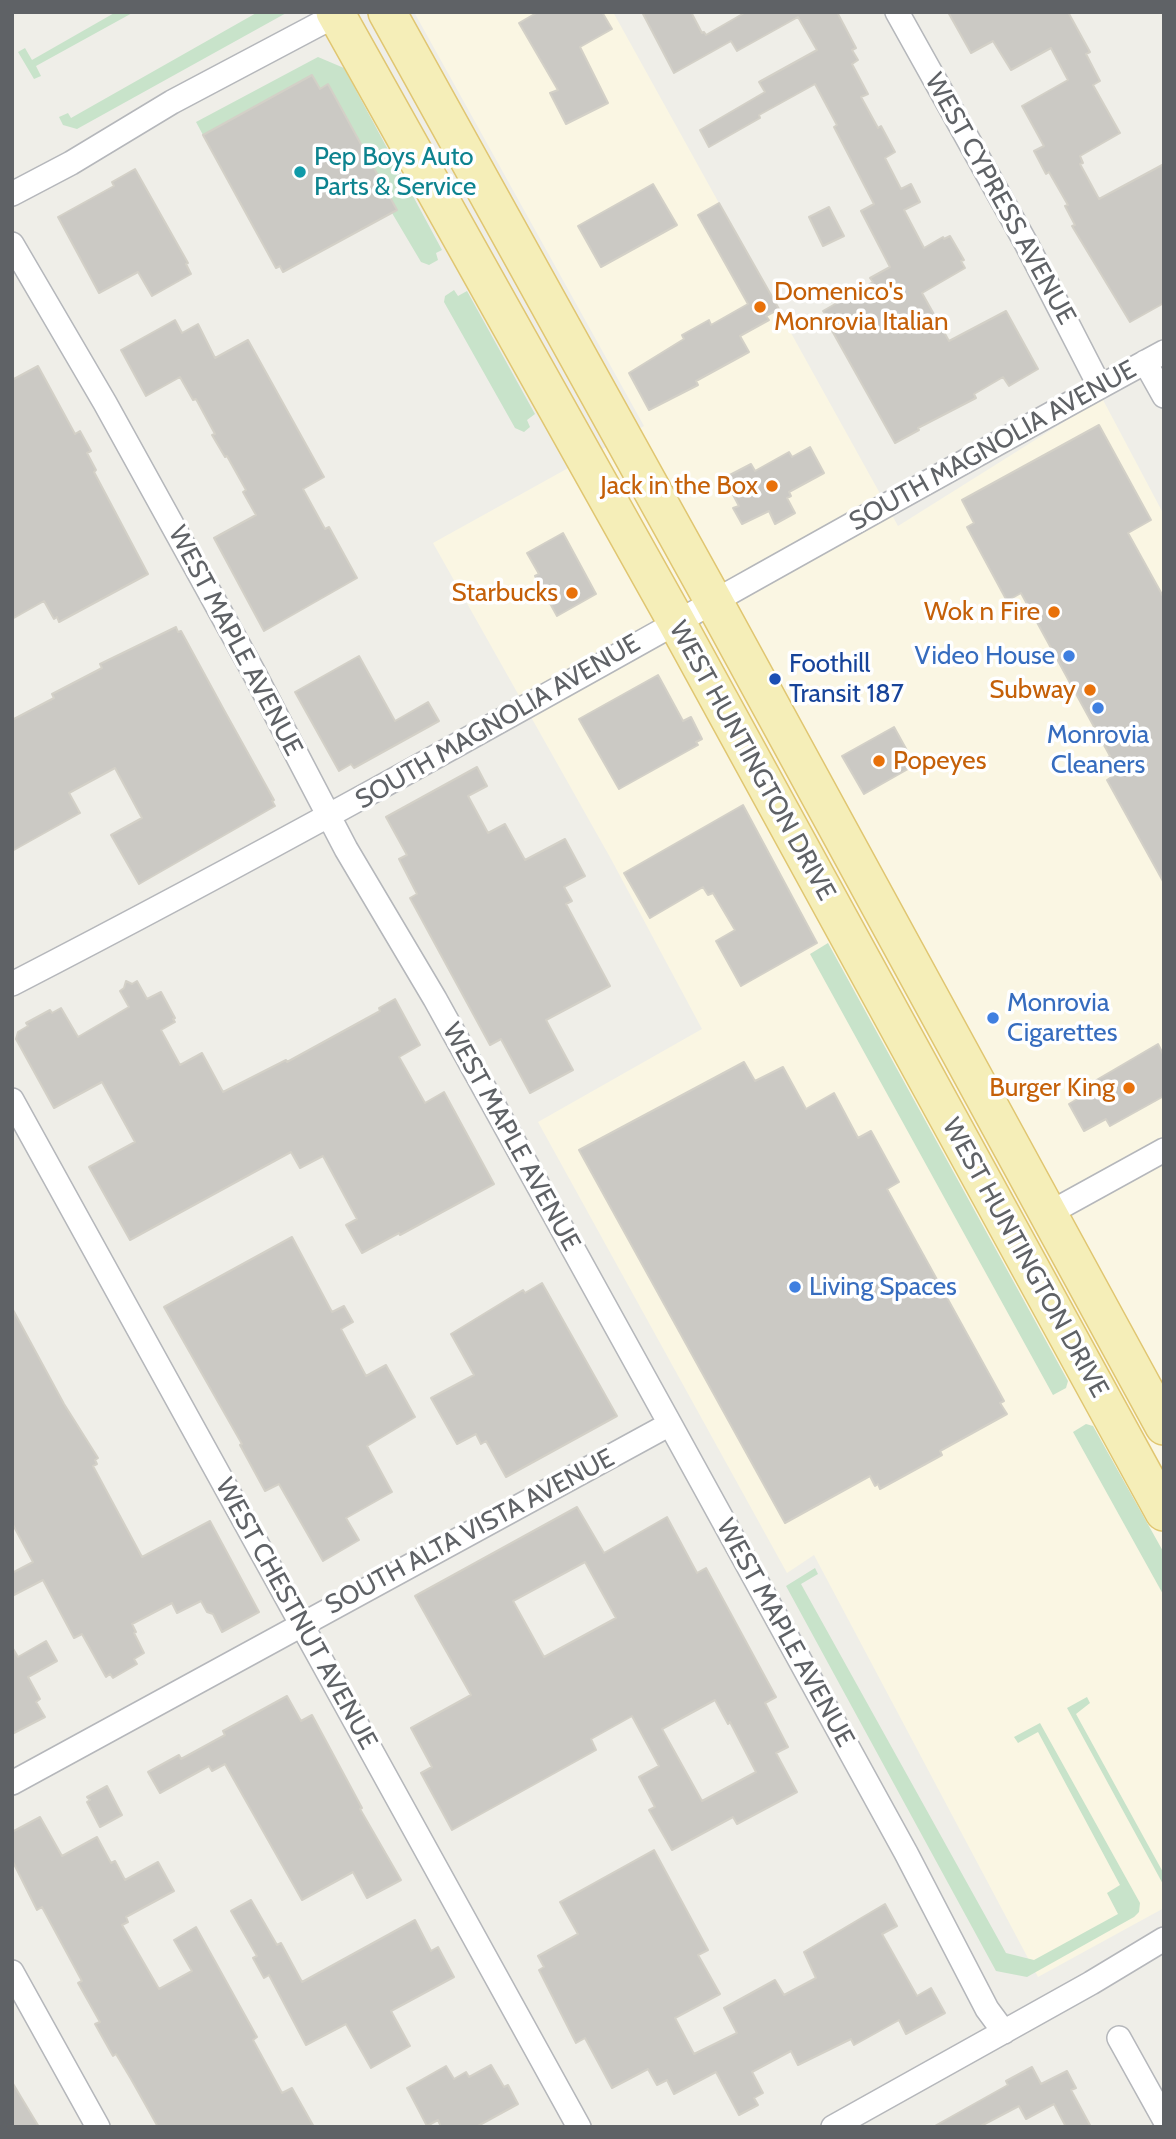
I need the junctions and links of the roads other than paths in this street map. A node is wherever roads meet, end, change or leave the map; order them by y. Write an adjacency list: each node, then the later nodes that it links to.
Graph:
1 (387, 12): 9 (main road, WEST HUNTINGTON DRIVE)
2 (897, 12): 7 (street, WEST CYPRESS AVENUE)
3 (338, 13): 4 (street); 10 (main road, WEST HUNTINGTON DRIVE)
4 (12, 194)
5 (12, 244): 11 (street, WEST MAPLE AVENUE)
6 (1154, 357): 7 (street, SOUTH MAGNOLIA AVENUE); 8 (street)
7 (1100, 387): 9 (street, SOUTH MAGNOLIA AVENUE)
8 (1164, 396)
9 (713, 600): 10 (street, SOUTH MAGNOLIA AVENUE); 16 (main road, WEST HUNTINGTON DRIVE)
10 (676, 621): 11 (street, SOUTH MAGNOLIA AVENUE); 14 (main road, WEST HUNTINGTON DRIVE)
11 (330, 817): 12 (street, SOUTH MAGNOLIA AVENUE); 18 (street, WEST MAPLE AVENUE)
12 (12, 984)
13 (12, 1100): 22 (street, WEST CHESTNUT AVENUE)
14 (941, 1105): 16 (main road); 17 (main road, WEST HUNTINGTON DRIVE)
15 (1164, 1150): 16 (street)
16 (1046, 1214): 19 (main road, WEST HUNTINGTON DRIVE)
17 (1066, 1331): 20 (main road); 21 (main road, WEST HUNTINGTON DRIVE)
18 (670, 1424): 22 (street, SOUTH ALTA VISTA AVENUE); 26 (street, WEST MAPLE AVENUE)
19 (1164, 1426)
20 (1164, 1445)
21 (1164, 1512)
22 (301, 1623): 23 (street, SOUTH ALTA VISTA AVENUE); 30 (street, WEST CHESTNUT AVENUE)
23 (12, 1783)
24 (1164, 1939): 26 (street)
25 (12, 1972): 29 (street)
26 (1004, 2032): 31 (street)
27 (1119, 2038): 28 (street)
28 (1164, 2119)
29 (98, 2127)
30 (579, 2127)
31 (833, 2127)

